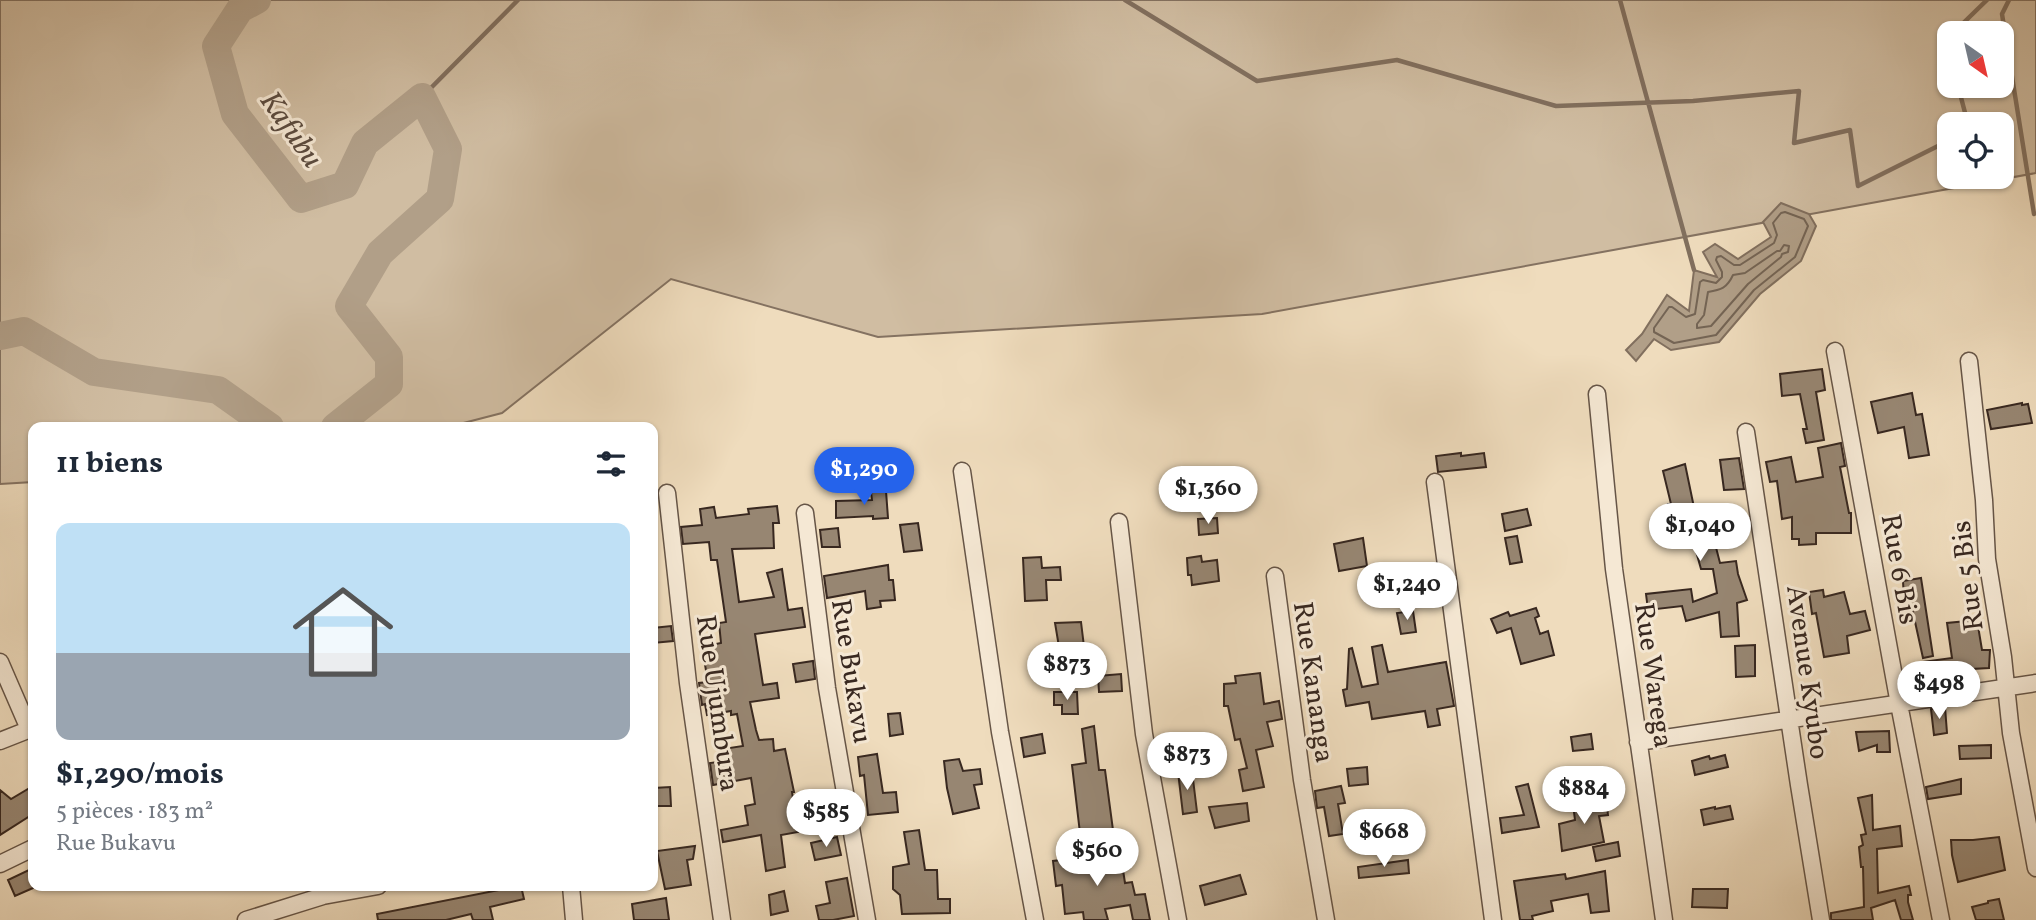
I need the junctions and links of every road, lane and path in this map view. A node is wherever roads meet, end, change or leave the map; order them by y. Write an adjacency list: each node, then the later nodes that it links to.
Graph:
1 (1835, 351): 14 (street, Rue 6 Bis)
2 (1969, 361): 13 (street, Rue 5 Bis)
3 (1597, 394): 19 (street, Rue Warega)
4 (1746, 432): 15 (street, Avenue Kyubo)
5 (962, 471): 29 (street)
6 (1435, 482): 32 (street)
7 (667, 493): 27 (street, Rue Ujumbura)
8 (805, 513): 28 (street, Rue Bukavu)
9 (1119, 522): 30 (street)
10 (1275, 576): 31 (street, Rue Kananga)
11 (0, 662): 16 (street)
12 (2036, 683): 13 (street)
13 (2005, 687): 14 (street); 22 (street, Rue 5 Bis)
14 (1899, 704): 15 (street); 35 (street, Rue 6 Bis)
15 (1790, 721): 19 (street); 34 (street, Avenue Kyubo)
16 (28, 723)
17 (28, 730): 18 (street)
18 (0, 741)
19 (1638, 742): 33 (street, Rue Warega)
20 (28, 850): 21 (street)
21 (0, 864)
22 (2036, 868)
23 (350, 891): 25 (street)
24 (572, 891): 26 (street)
25 (246, 920)
26 (575, 920)
27 (722, 920)
28 (867, 920)
29 (1035, 920)
30 (1178, 920)
31 (1326, 920)
32 (1493, 920)
33 (1664, 920)
34 (1821, 920)
35 (1941, 920)

